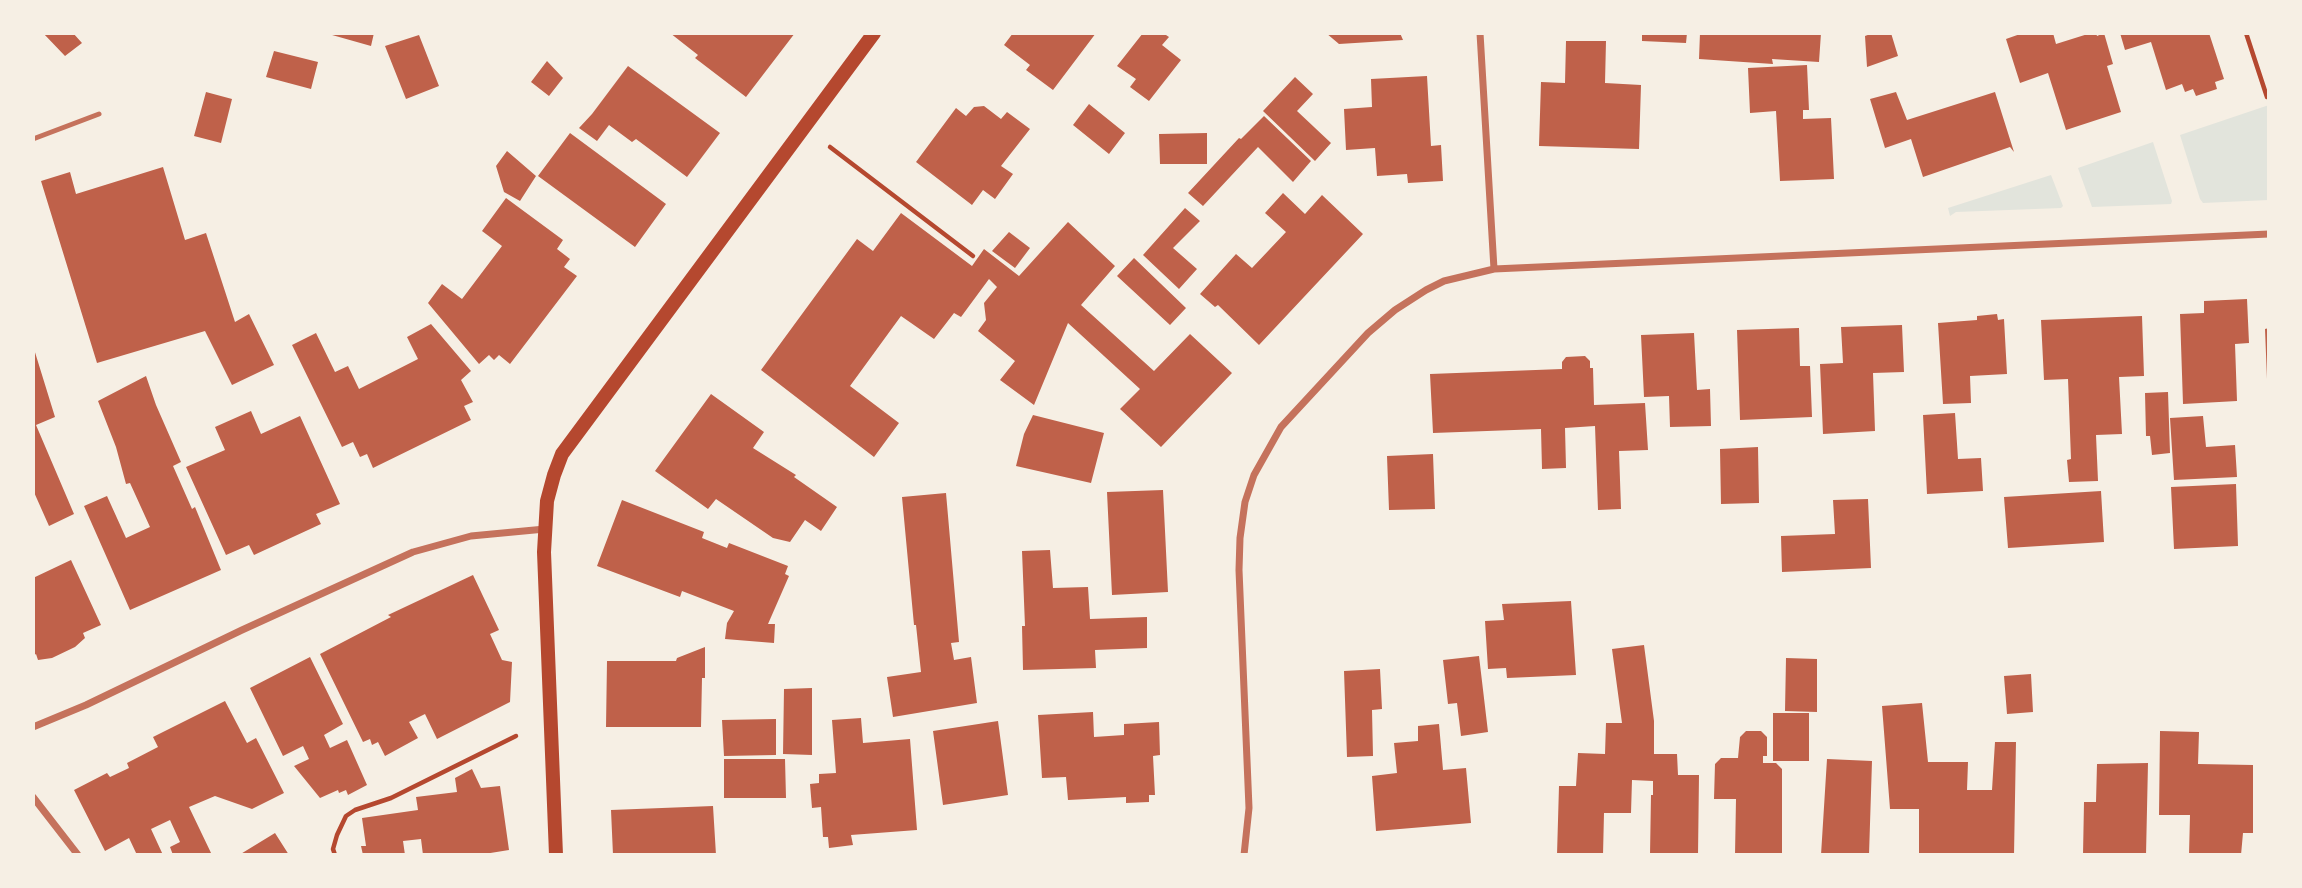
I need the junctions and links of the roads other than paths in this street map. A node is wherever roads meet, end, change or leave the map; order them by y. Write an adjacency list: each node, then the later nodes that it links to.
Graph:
1 (874, 33): 7 (main road)
2 (1480, 33): 6 (street)
3 (99, 114): 4 (lane)
4 (33, 139)
5 (2269, 234): 6 (street)
6 (1494, 269): 12 (street)
7 (545, 528): 8 (street); 11 (main road)
8 (33, 727)
9 (33, 797): 10 (street)
10 (78, 855)
11 (556, 855)
12 (1244, 855)

